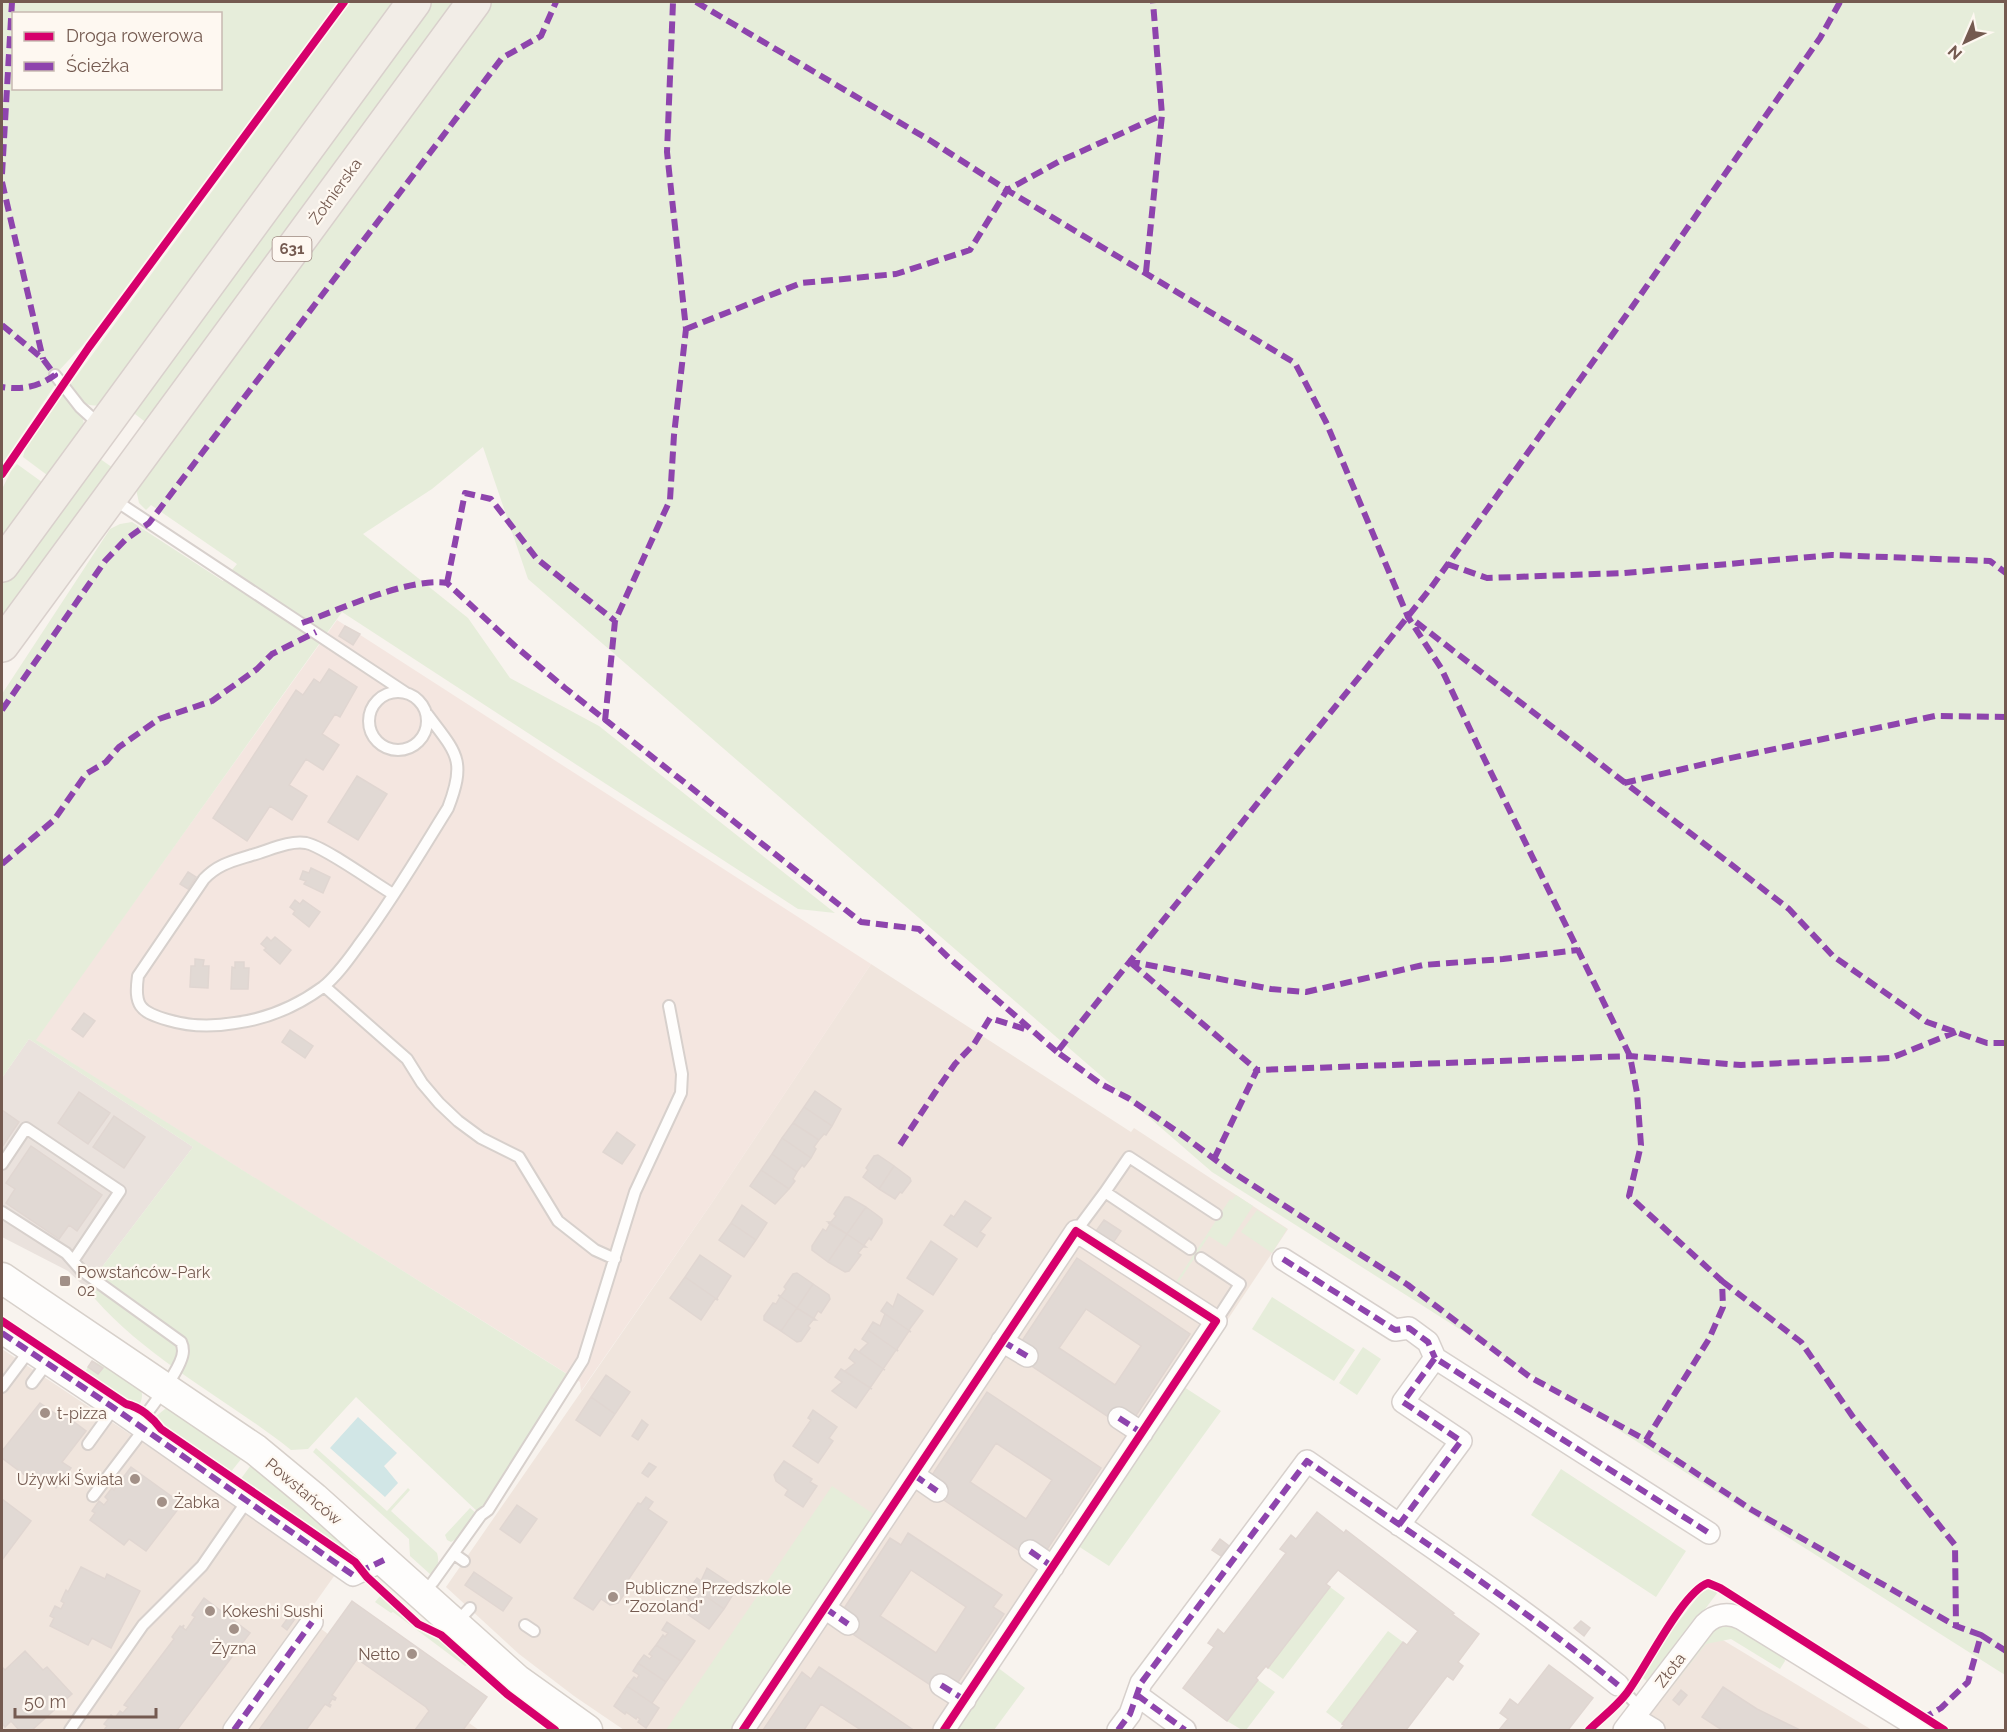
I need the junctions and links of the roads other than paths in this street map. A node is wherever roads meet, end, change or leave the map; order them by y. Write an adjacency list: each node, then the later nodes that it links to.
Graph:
1 (414, 2): 4 (main road)
2 (474, 2): 5 (main road, Żołnierska / 631)
3 (55, 375): 4 (lane)
4 (103, 427): 6 (main road)
5 (110, 497): 7 (main road, 631); 8 (lane)
6 (2, 565)
7 (2, 645)
8 (406, 693): 9 (lane); 9 (lane)
9 (427, 714): 10 (lane)
10 (393, 894): 11 (lane); 11 (lane)
11 (324, 986): 20 (lane)
12 (669, 1006): 20 (lane)
13 (2, 1164): 22 (lane)
14 (1105, 1192): 16 (lane); 17 (lane); 18 (lane)
15 (2, 1212): 22 (lane)
16 (1216, 1214)
17 (1076, 1231): 24 (street); 26 (street)
18 (1190, 1249)
19 (1201, 1258): 24 (lane)
20 (615, 1259): 46 (lane)
21 (1283, 1259): 29 (street)
22 (73, 1261): 33 (lane)
23 (2, 1278): 33 (street, Powstańców)
24 (1216, 1321): 37 (street)
25 (2, 1333): 27 (street)
26 (1002, 1341): 28 (street); 39 (street)
27 (29, 1351): 30 (street); 32 (lane)
28 (1027, 1356)
29 (1435, 1358): 43 (street); 44 (street)
30 (47, 1363): 31 (lane); 34 (street)
31 (32, 1383)
32 (2, 1387)
33 (164, 1388): 36 (lane); 47 (street, Powstańców)
34 (114, 1408): 36 (street); 38 (lane)
35 (1119, 1418): 37 (street)
36 (141, 1427): 41 (lane); 42 (street)
37 (1142, 1433): 49 (street)
38 (88, 1444)
39 (914, 1474): 40 (street); 51 (street)
40 (937, 1491)
41 (93, 1496)
42 (247, 1500): 47 (street); 59 (lane)
43 (1399, 1525): 55 (street); 56 (street)
44 (1709, 1533)
45 (1030, 1551): 49 (street)
46 (454, 1554): 48 (lane); 50 (lane)
47 (384, 1560): 50 (street, Powstańców)
48 (464, 1561)
49 (1053, 1567): 57 (street)
50 (421, 1594): 61 (street, Powstańców)
51 (825, 1608): 53 (street); 62 (street)
52 (312, 1622): 60 (street)
53 (849, 1624)
54 (941, 1685): 57 (street)
55 (1618, 1685): 58 (lane)
56 (1137, 1695): 64 (street); 65 (street)
57 (965, 1700): 63 (street)
58 (1633, 1719): 66 (street); 67 (street, Złota)
59 (70, 1731)
60 (234, 1731)
61 (587, 1731)
62 (743, 1731)
63 (944, 1731)
64 (1118, 1731)
65 (1185, 1731)
66 (1654, 1731)
67 (1922, 1731)

